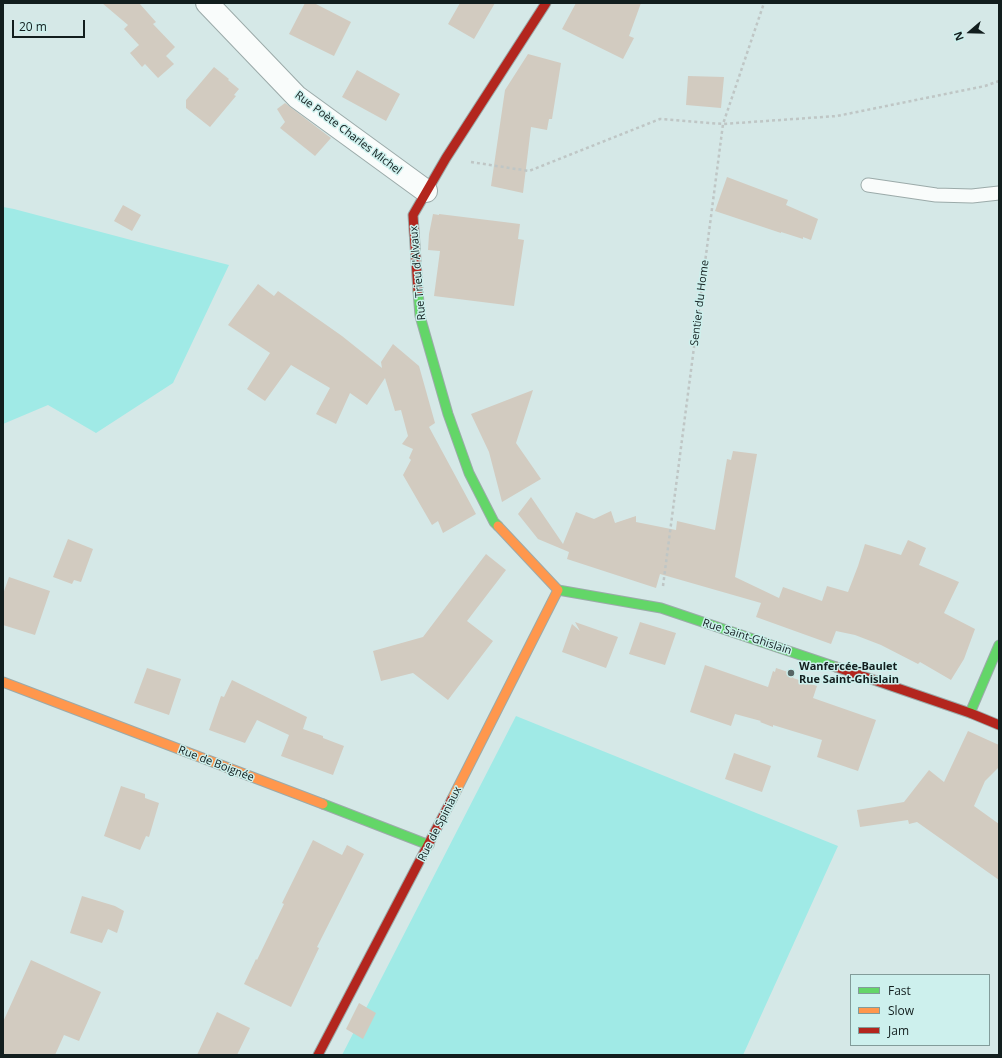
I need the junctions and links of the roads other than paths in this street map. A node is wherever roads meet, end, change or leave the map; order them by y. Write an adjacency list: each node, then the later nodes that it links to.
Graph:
1 (207, 3): 4 (street, Rue Poète Charles Michel)
2 (546, 3): 4 (main road, Rue Trieu d'Alvaux)
3 (868, 185): 5 (lane)
4 (426, 192): 6 (main road, Rue Trieu d'Alvaux)
5 (999, 193)
6 (558, 590): 9 (main road, Rue Saint-Ghislain); 11 (main road, Rue de Spiniaux)
7 (999, 645): 9 (main road)
8 (3, 682): 11 (main road, Rue de Boignée)
9 (970, 713): 10 (main road, Rue Saint-Ghislain)
10 (999, 725)
11 (429, 845): 12 (main road, Rue de Spiniaux)
12 (318, 1055)

